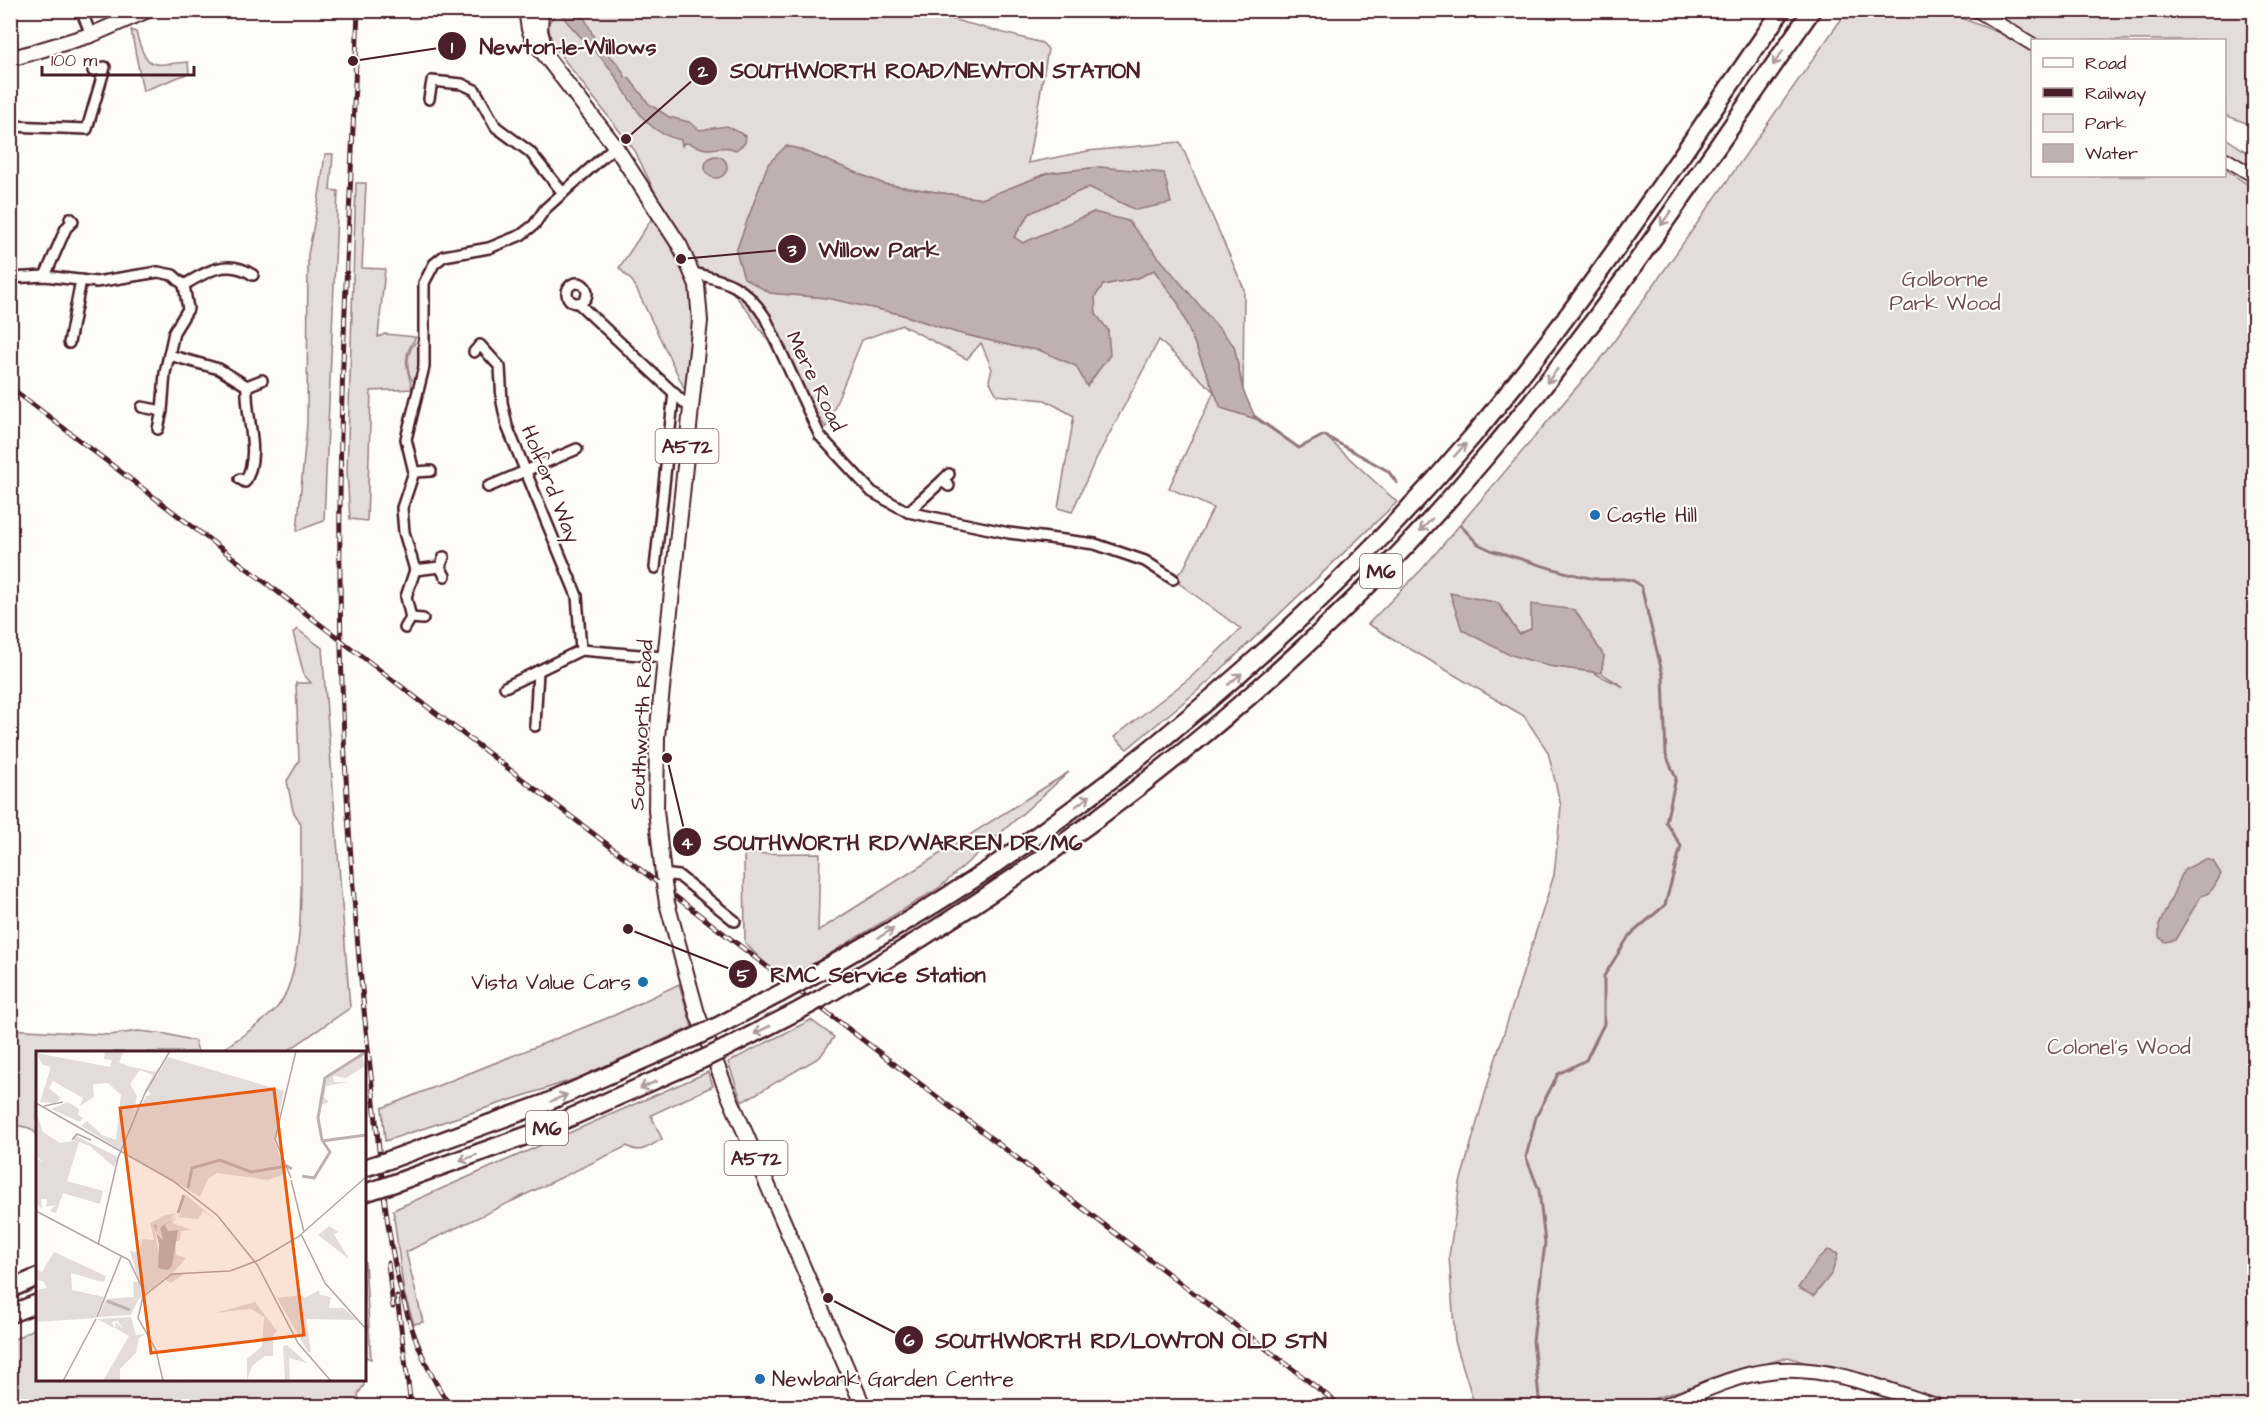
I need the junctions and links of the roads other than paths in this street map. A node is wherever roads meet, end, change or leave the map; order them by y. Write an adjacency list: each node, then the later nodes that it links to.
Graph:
1 (81, 10): 8 (street)
2 (148, 10): 8 (main road)
3 (526, 10): 10 (main road, Southworth Road / A572)
4 (541, 10): 10 (main road, Southworth Road / A572)
5 (1782, 10): 65 (highway, M6, one-way to 5, bridge)
6 (1812, 10): 66 (highway, M6, one-way to 66, bridge)
7 (1976, 10): 9 (street)
8 (91, 35): 11 (main road)
9 (2031, 43)
10 (547, 54): 15 (main road, Southworth Road / A572)
11 (10, 59)
12 (93, 70): 14 (street)
13 (429, 99): 18 (street)
14 (10, 126)
15 (615, 146): 18 (street); 24 (main road, Southworth Road / A572)
16 (2226, 159): 17 (street)
17 (2254, 176)
18 (563, 193): 21 (street)
19 (73, 221): 26 (street)
20 (430, 249): 22 (street)
21 (479, 251): 22 (street); 23 (street)
22 (438, 259): 42 (street)
23 (481, 262)
24 (693, 273): 38 (main road, Southworth Road / A572); 50 (street, Mere Road)
25 (253, 275): 29 (street)
26 (45, 276): 27 (street); 28 (street)
27 (10, 278)
28 (81, 280): 29 (street); 31 (street)
29 (184, 285): 33 (street)
30 (579, 303): 36 (street)
31 (69, 344)
32 (474, 352): 45 (street, Holford Way)
33 (170, 355): 35 (street); 39 (street)
34 (262, 380): 35 (street)
35 (247, 386): 48 (street)
36 (674, 392): 38 (street); 52 (street)
37 (142, 407): 39 (street)
38 (691, 409): 59 (main road, Southworth Road / A572)
39 (162, 411): 40 (street)
40 (158, 429)
41 (395, 437): 42 (street)
42 (406, 439): 46 (street)
43 (577, 449): 45 (street)
44 (431, 471): 46 (street)
45 (526, 471): 49 (street); 58 (street, Holford Way)
46 (414, 472): 53 (street)
47 (947, 480): 50 (street)
48 (244, 482)
49 (488, 487)
50 (908, 512): 54 (street, Mere Road)
51 (444, 557): 53 (street)
52 (644, 561)
53 (415, 570): 55 (street)
54 (1173, 579)
55 (411, 618): 56 (street); 57 (street)
56 (423, 619)
57 (405, 628)
58 (581, 650): 59 (street); 60 (street)
59 (663, 657): 63 (main road, Southworth Road / A572)
60 (538, 671): 61 (street); 62 (street)
61 (505, 687)
62 (535, 726)
63 (663, 879): 64 (street); 71 (main road, Southworth Road / A572, bridge)
64 (735, 921)
65 (366, 1167)
66 (366, 1191)
67 (36, 1278): 68 (highway)
68 (10, 1288)
69 (36, 1304): 70 (highway)
70 (10, 1314)
71 (863, 1407)
72 (1665, 1407): 73 (main road)
73 (1936, 1407)

